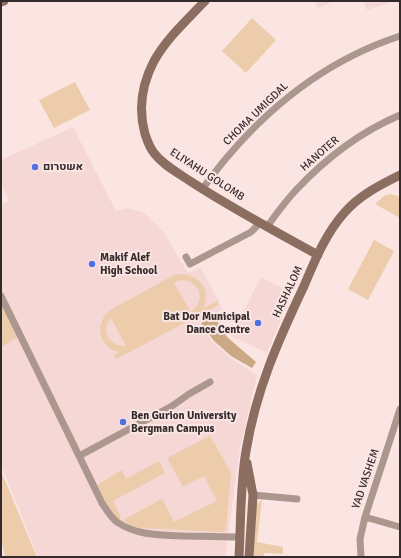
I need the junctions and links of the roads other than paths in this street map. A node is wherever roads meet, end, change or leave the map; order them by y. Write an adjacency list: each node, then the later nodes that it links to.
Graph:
1 (4, 1): 3 (street)
2 (205, 1): 7 (street, ELIYAHU GOLOMB)
3 (1, 2)
4 (400, 36): 7 (street, CHOMA UMIGDAL)
5 (400, 115): 9 (street, HANOTER)
6 (400, 175): 10 (street, HASHALOM)
7 (202, 189): 8 (street, ELIYAHU GOLOMB)
8 (258, 222): 9 (street, ELIYAHU GOLOMB); 11 (street)
9 (267, 227): 10 (street, ELIYAHU GOLOMB)
10 (318, 255): 16 (street, HASHALOM)
11 (186, 257)
12 (1, 296): 17 (street)
13 (210, 382): 17 (street)
14 (400, 408): 15 (street, YAD VASHEM)
15 (396, 435): 20 (street, YAD VASHEM)
16 (245, 452): 18 (street, HASHALOM); 22 (street, HASHALOM)
17 (79, 456): 22 (street)
18 (253, 496): 19 (street); 24 (street, HASHALOM)
19 (297, 499)
20 (365, 517): 21 (street); 25 (street, YAD VASHEM)
21 (400, 527)
22 (240, 537): 23 (street, HASHALOM)
23 (238, 555)
24 (249, 557)
25 (361, 557)

